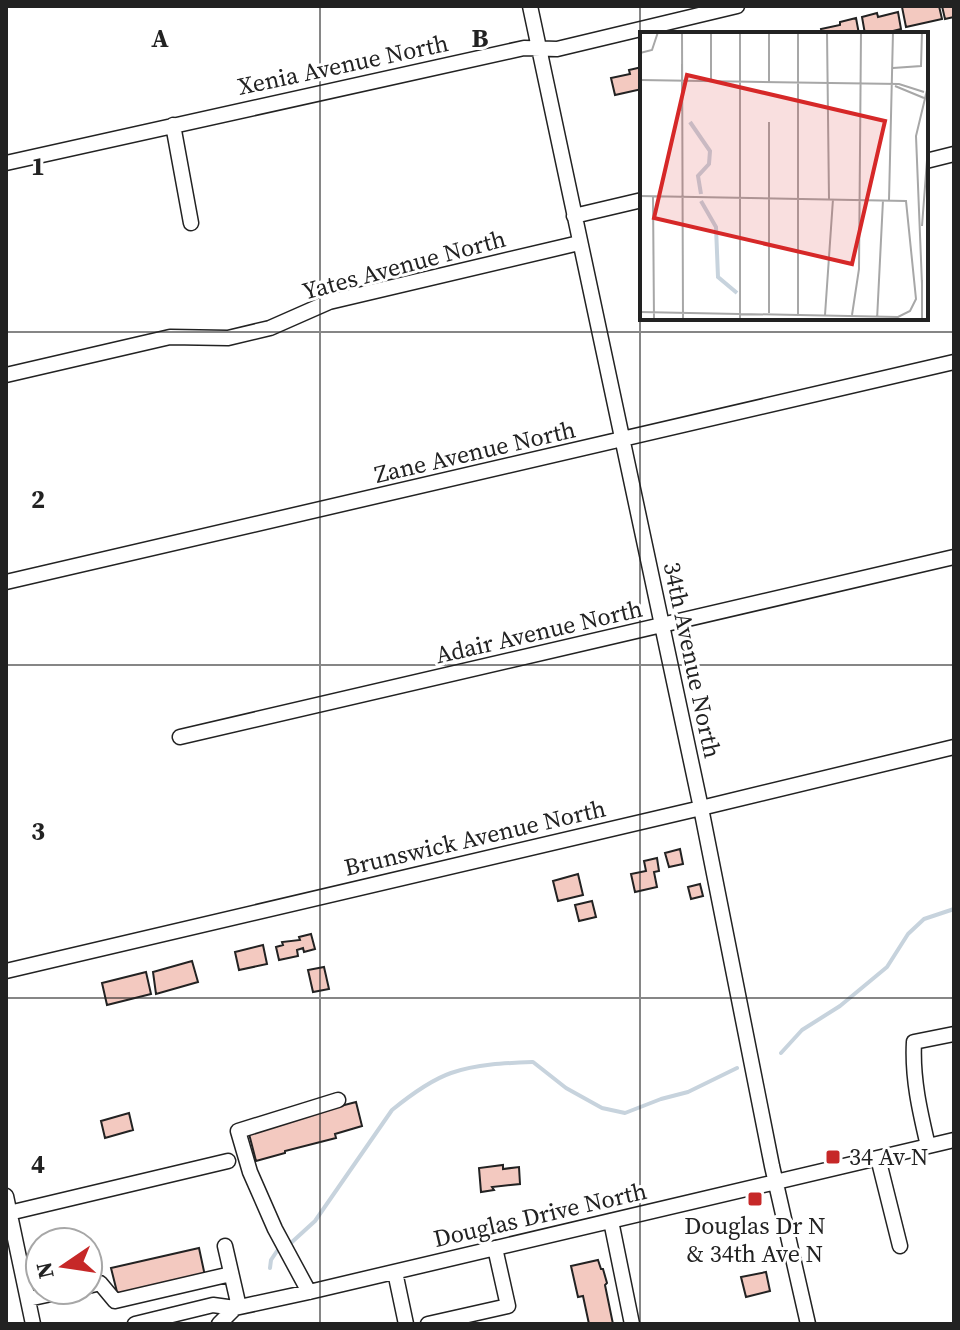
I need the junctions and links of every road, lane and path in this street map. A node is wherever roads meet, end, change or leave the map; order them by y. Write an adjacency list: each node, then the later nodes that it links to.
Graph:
1 (530, 6): 3 (street, 34th Avenue North)
2 (737, 6): 3 (street, Xenia Avenue North)
3 (539, 49): 4 (street, Xenia Avenue North); 9 (street, 34th Avenue North)
4 (173, 125): 7 (street, Xenia Avenue North); 10 (street)
5 (954, 154): 6 (street)
6 (928, 160)
7 (6, 163)
8 (640, 200): 9 (street)
9 (574, 216): 11 (street, 34th Avenue North)
10 (191, 223)
11 (579, 243): 13 (street, Yates Avenue North); 14 (street, 34th Avenue North)
12 (954, 362): 14 (street, Zane Avenue North)
13 (6, 375)
14 (623, 440): 16 (street, Zane Avenue North); 17 (street, 34th Avenue North)
15 (954, 557): 17 (street, Adair Avenue North)
16 (6, 582)
17 (662, 626): 18 (street, Adair Avenue North); 20 (street, 34th Avenue North)
18 (180, 737)
19 (954, 747): 20 (street, Brunswick Avenue North)
20 (701, 808): 21 (street, Brunswick Avenue North); 28 (street, 34th Avenue North)
21 (6, 971)
22 (954, 1034): 25 (street)
23 (338, 1100): 39 (street)
24 (954, 1140): 25 (street, Douglas Drive North)
25 (928, 1146): 26 (street, Douglas Drive North)
26 (878, 1158): 28 (street, Douglas Drive North); 33 (street)
27 (228, 1161): 30 (street)
28 (776, 1182): 31 (street, Douglas Drive North); 47 (street, 34th Avenue North)
29 (6, 1196): 30 (street)
30 (9, 1213): 37 (street)
31 (611, 1221): 34 (street, Douglas Drive North); 46 (street)
32 (225, 1246): 36 (street)
33 (900, 1246)
34 (495, 1248): 35 (street, Douglas Drive North); 45 (street)
35 (395, 1272): 39 (street, Douglas Drive North); 44 (street)
36 (231, 1274): 40 (street); 41 (street)
37 (24, 1281)
38 (104, 1288): 40 (street)
39 (309, 1292): 41 (street, Douglas Drive North)
40 (126, 1299): 42 (street)
41 (237, 1307): 42 (street, Douglas Drive North); 43 (street)
42 (133, 1324)
43 (219, 1324)
44 (406, 1324)
45 (428, 1324)
46 (632, 1324)
47 (808, 1324)

